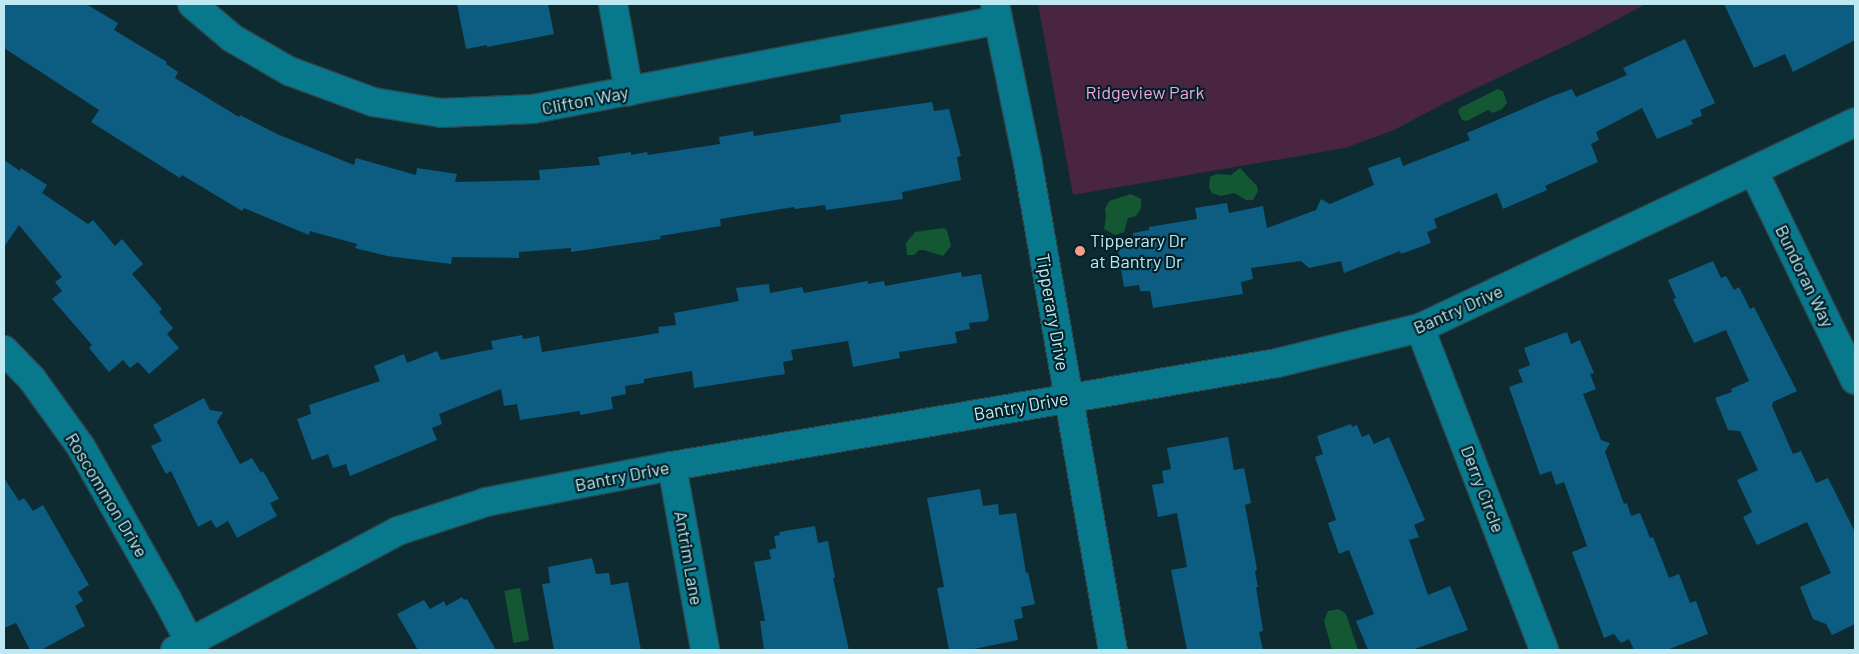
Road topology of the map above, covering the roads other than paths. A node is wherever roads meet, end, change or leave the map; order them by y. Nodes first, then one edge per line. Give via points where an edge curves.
1 (192, 4) edge
2 (614, 4) edge
3 (997, 12) edge
4 (629, 92) junction
5 (1855, 122) edge
6 (1754, 172) junction
7 (1420, 328) junction
8 (4, 350) edge
9 (1855, 380) edge
10 (1068, 398) junction
11 (672, 466) junction
12 (186, 648) edge
13 (705, 650) edge
14 (1112, 650) edge
15 (1544, 650) edge

1 - 4 street, Clifton Way via 232,38 289,71 373,102 441,113 524,110
2 - 4 street
3 - 4 street, Clifton Way
3 - 10 street, Tipperary Drive via 1028,164
5 - 6 street, Bantry Drive
6 - 7 street, Bantry Drive
6 - 9 street, Bundoran Way
7 - 10 street, Bantry Drive via 1277,363
7 - 15 street, Derry Circle
8 - 12 street, Roscommon Drive via 32,379 81,447 167,598
10 - 11 street, Bantry Drive
10 - 14 street, Tipperary Drive
11 - 12 street, Bantry Drive via 486,502 398,531
11 - 13 street, Antrim Lane

